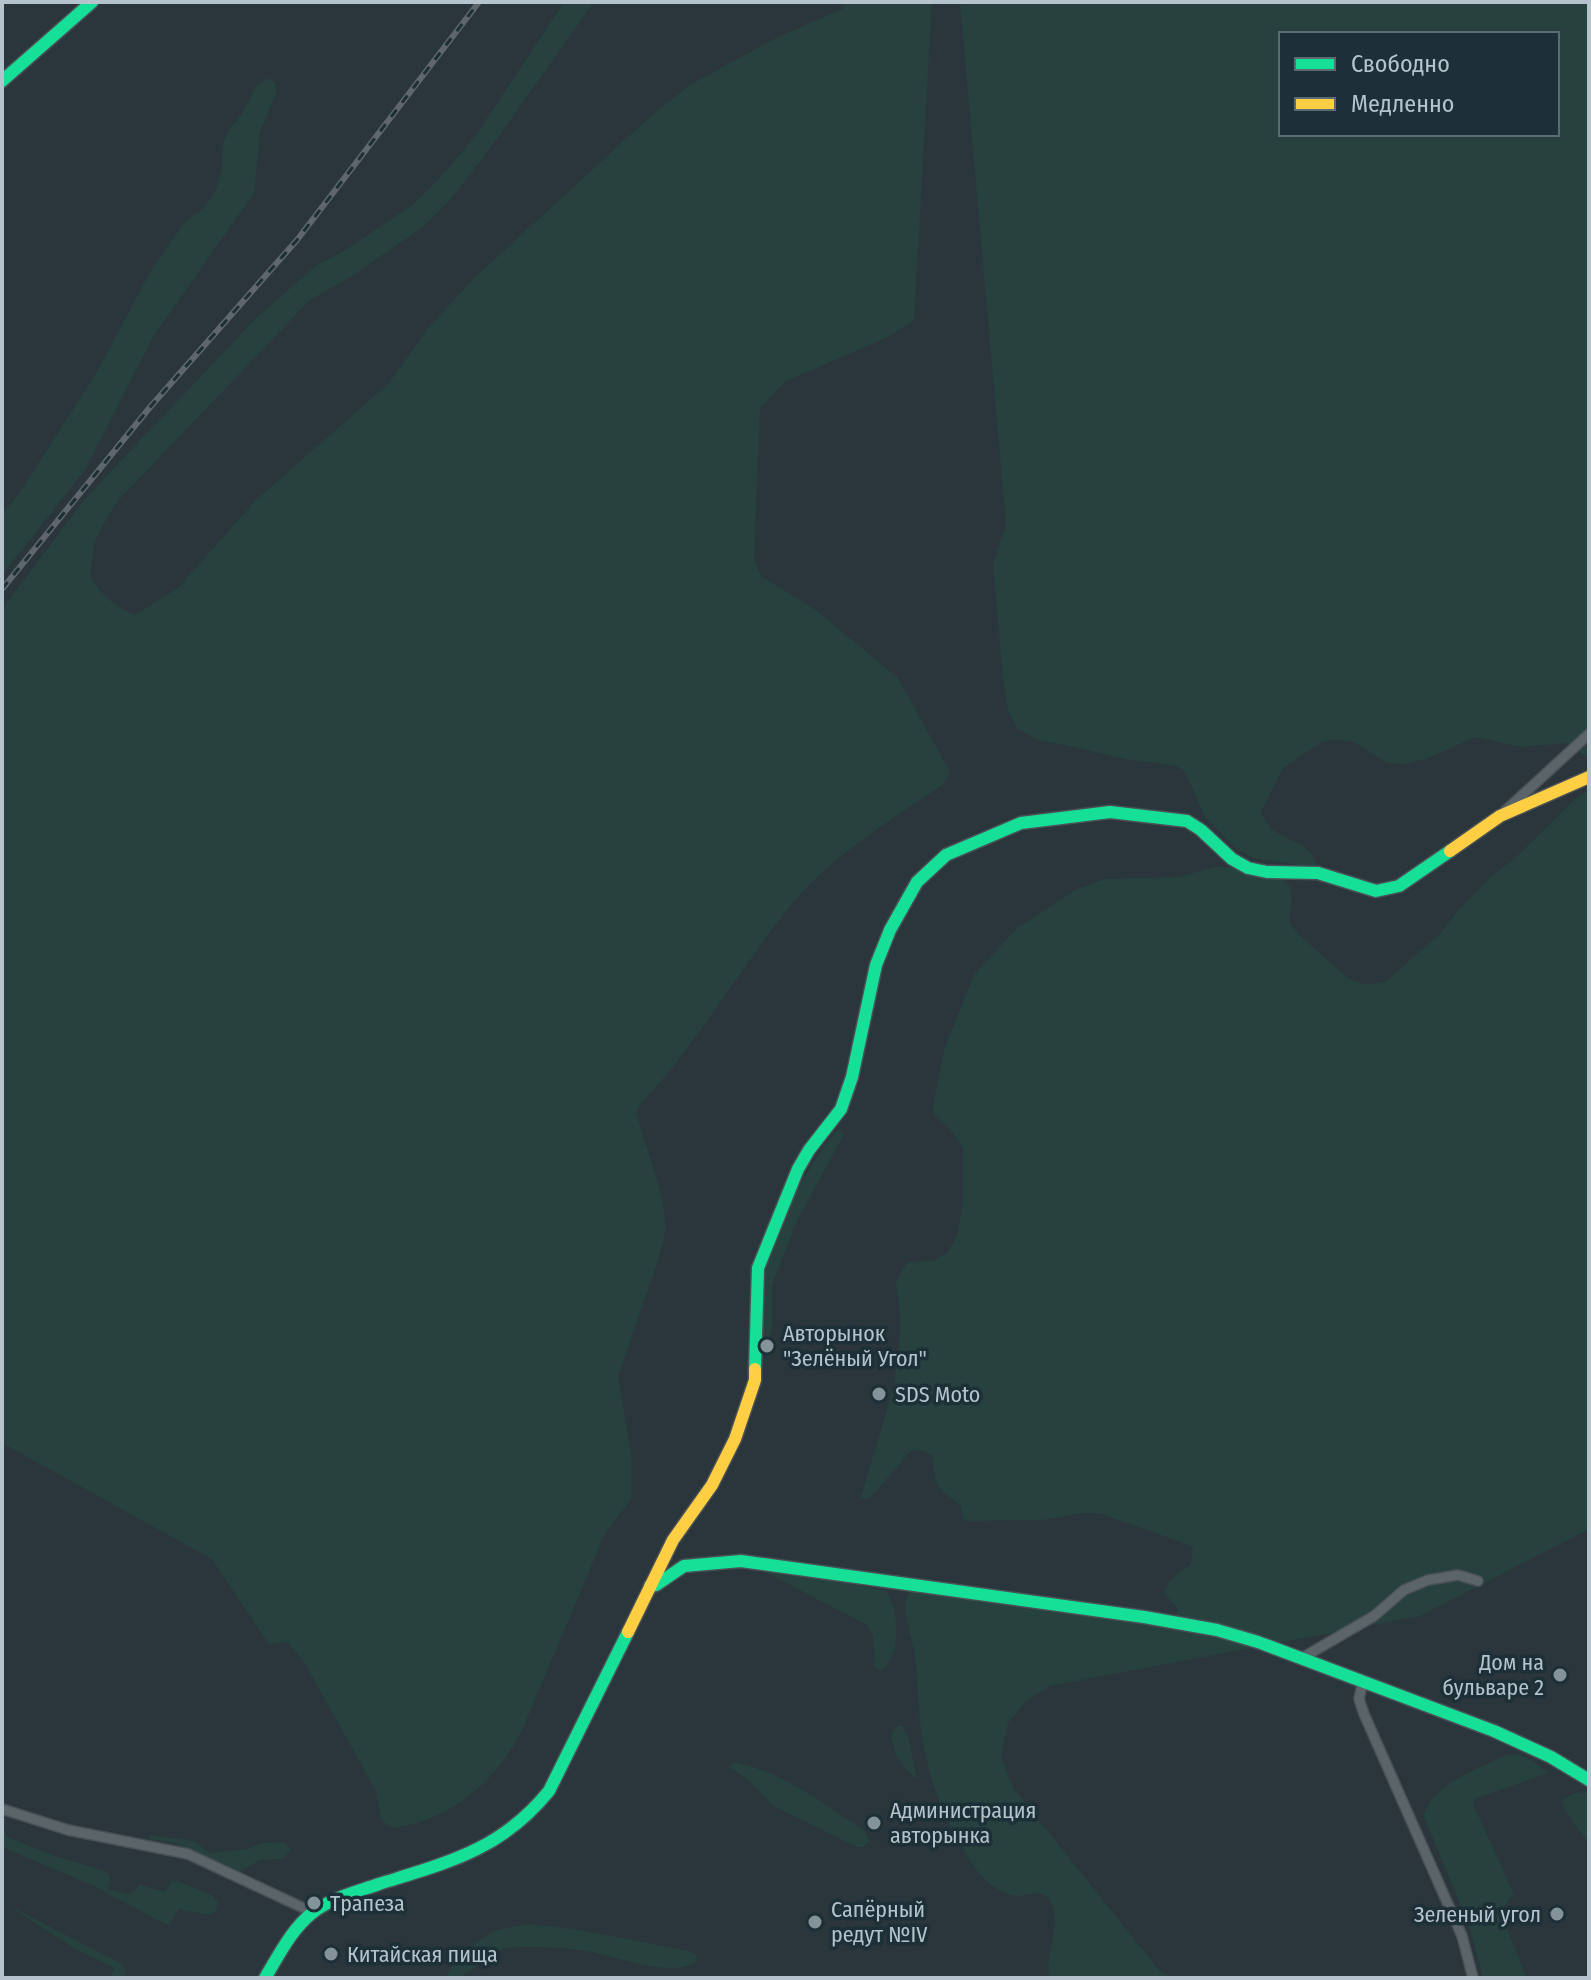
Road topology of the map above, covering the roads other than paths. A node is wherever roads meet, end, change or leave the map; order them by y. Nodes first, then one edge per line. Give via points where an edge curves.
1 (92, 2) edge
2 (2, 81) edge
3 (1589, 734) edge
4 (1589, 777) edge
5 (1500, 816) junction
6 (1478, 1581) dead end
7 (650, 1586) junction
8 (1302, 1658) junction
9 (1363, 1681) junction
10 (1589, 1780) edge
11 (2, 1809) edge
12 (312, 1912) junction
13 (265, 1978) edge
14 (1473, 1978) edge

1 - 2 street
3 - 5 street
4 - 5 street
5 - 7 street via 1399,886 1380,893 1317,873 1251,869 1187,821 1110,812 1021,823 933,865 917,882 881,949 844,1104 798,1169 758,1268 755,1380 735,1439
6 - 8 street via 1458,1575 1404,1590 1374,1616
7 - 8 street via 684,1566 741,1561 1144,1617 1217,1630
7 - 12 street via 568,1757 520,1825 480,1851
8 - 9 street
9 - 10 street via 1494,1731
9 - 14 street via 1359,1699 1364,1714 1462,1936
11 - 12 street via 80,1833 188,1854
12 - 13 street

